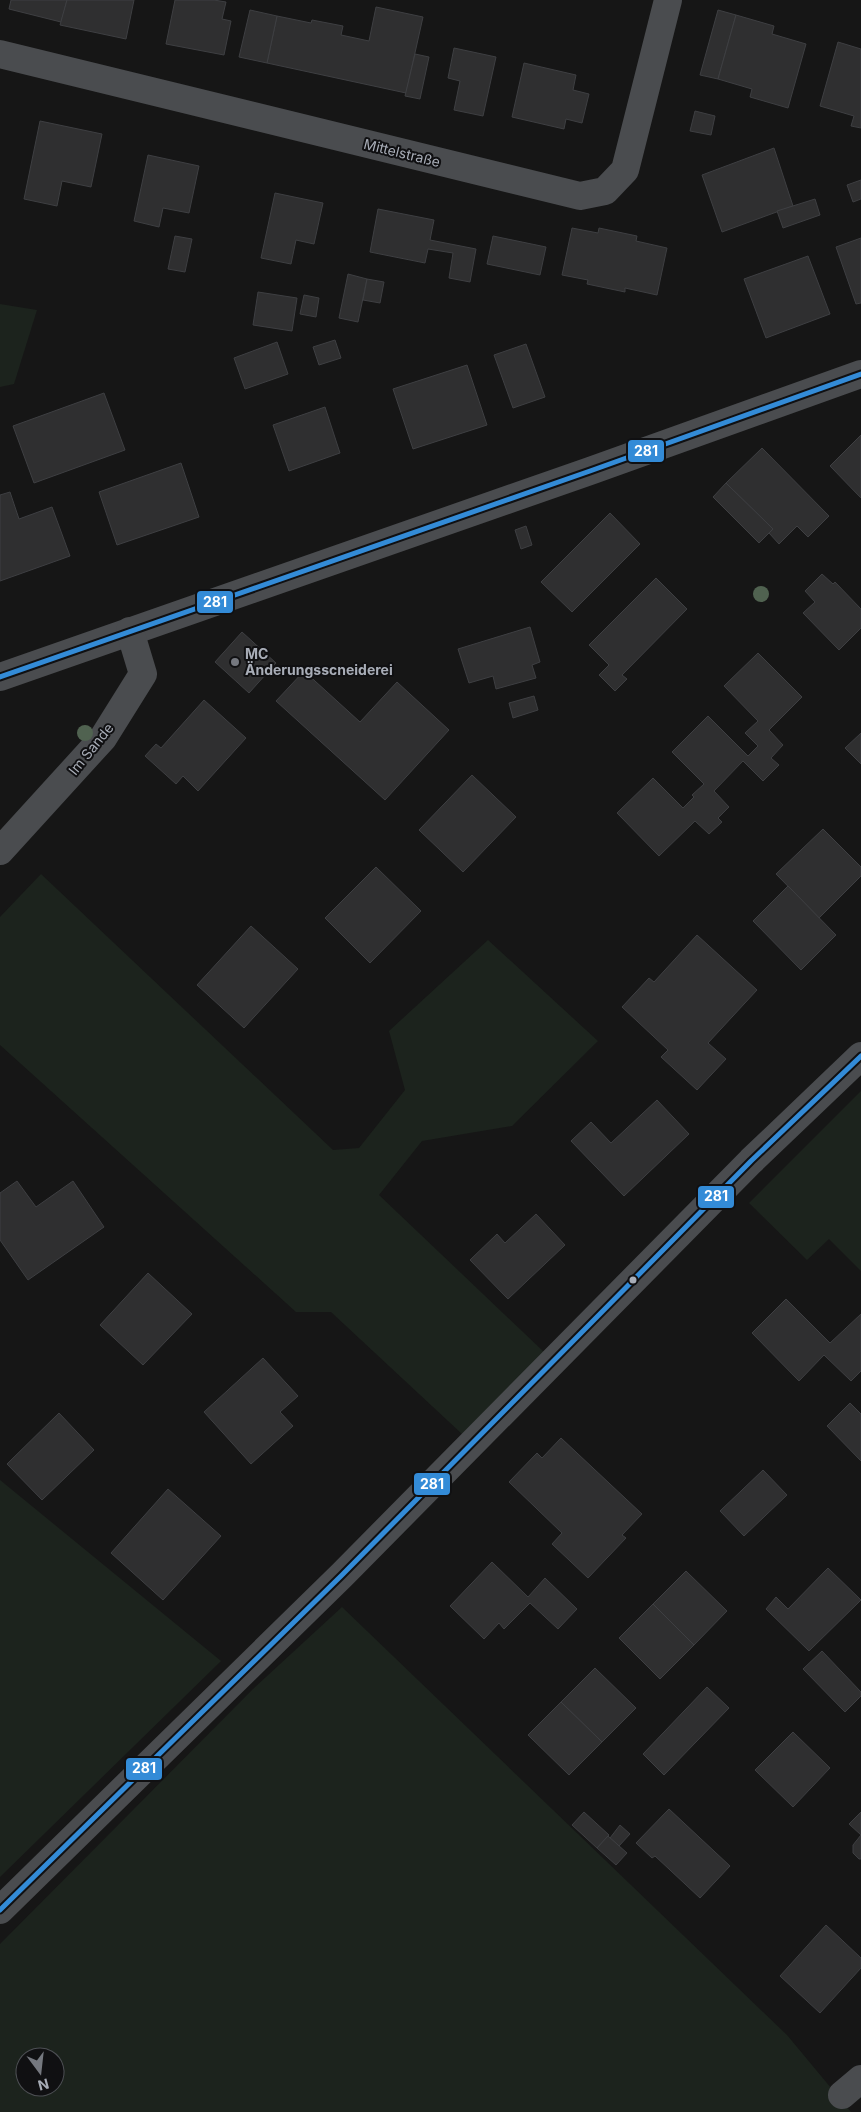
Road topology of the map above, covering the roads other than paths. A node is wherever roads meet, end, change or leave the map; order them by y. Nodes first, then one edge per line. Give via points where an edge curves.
1 (668, 0) edge
2 (0, 54) edge
3 (861, 374) edge
4 (130, 630) junction
5 (0, 677) edge
6 (0, 851) edge
7 (861, 1056) edge
8 (0, 1910) edge

1 - 2 street, Mittelstraße via 625,170 605,191 580,196
3 - 4 street via 590,472
4 - 5 street
4 - 6 street, Im Sande via 143,674 103,738
7 - 8 street via 738,1174 342,1575

